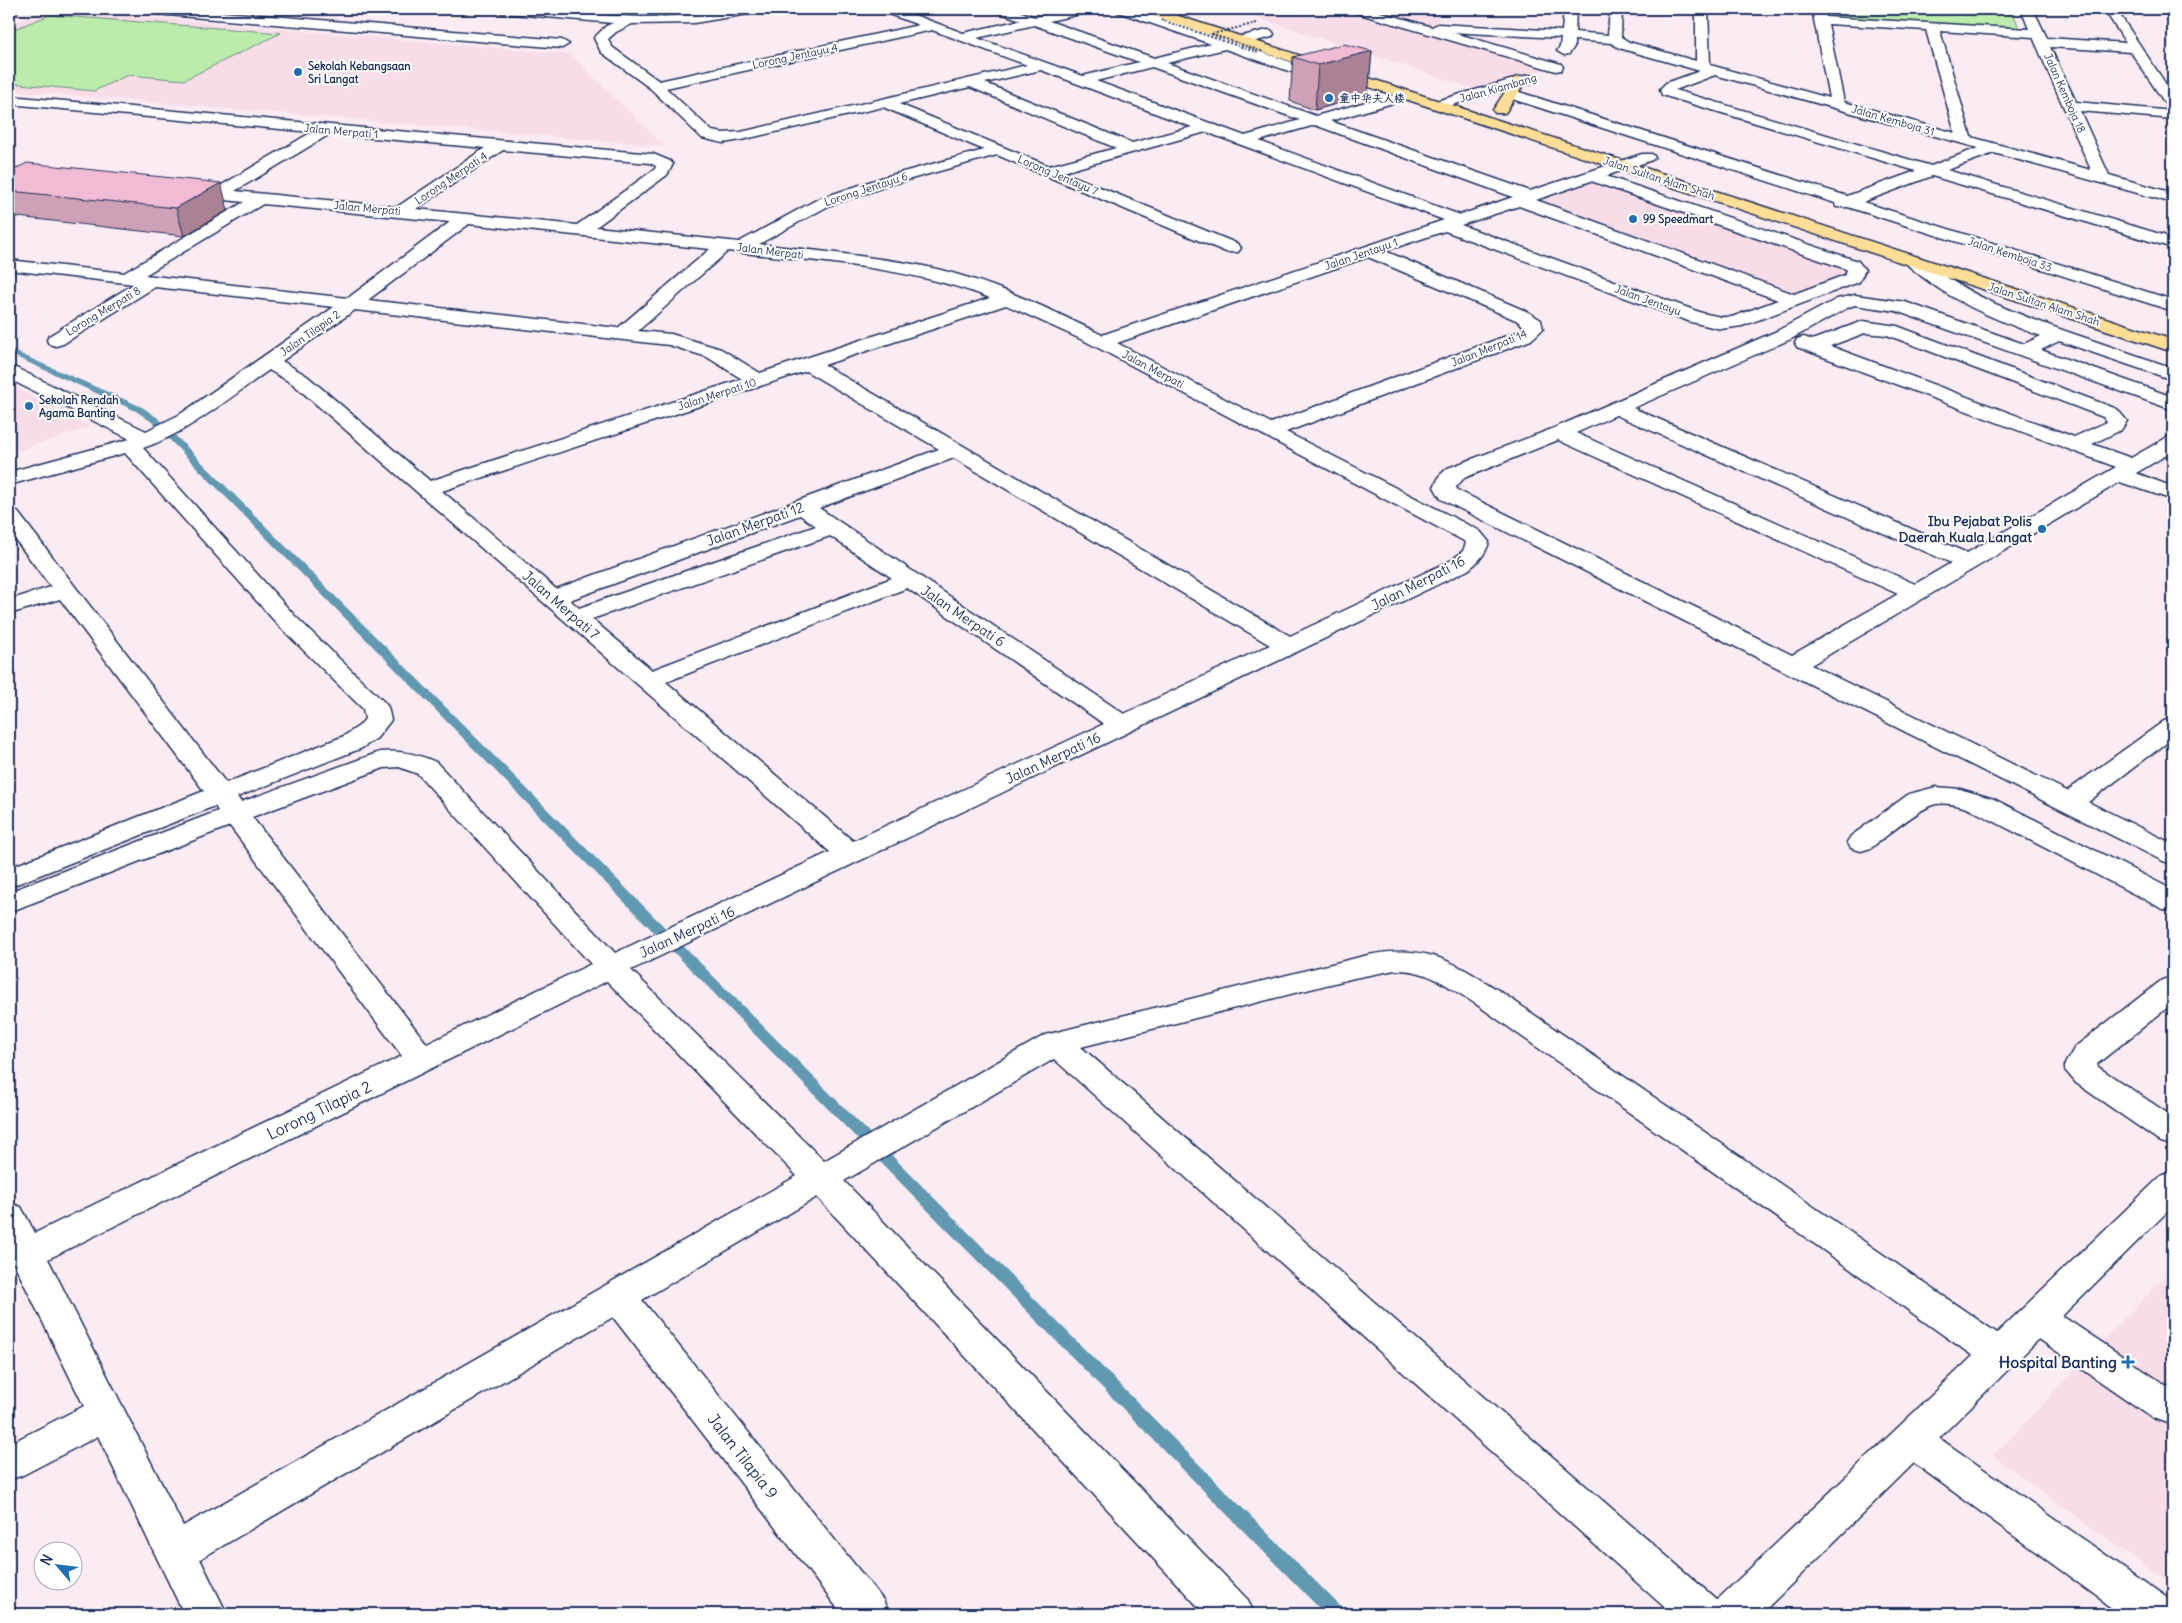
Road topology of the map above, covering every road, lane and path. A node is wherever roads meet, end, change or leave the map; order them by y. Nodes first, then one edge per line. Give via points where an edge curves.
1 (13, 9) edge
2 (144, 9) edge
3 (504, 9) edge
4 (754, 9) edge
5 (887, 9) edge
6 (1002, 9) edge
7 (1086, 9) edge
8 (1122, 9) edge
9 (1145, 9) edge
10 (1357, 9) edge
11 (1570, 9) edge
12 (1616, 9) edge
13 (1702, 9) edge
14 (2027, 9) edge
15 (2110, 9) edge
16 (9, 10) edge
17 (1819, 14) edge
18 (632, 19) junction
19 (1035, 20) junction
20 (1161, 20) dead end
21 (1257, 23) dead end
22 (934, 26) junction
23 (1242, 26) dead end
24 (1439, 26) junction
25 (1932, 27) junction
26 (1267, 34) junction
27 (1568, 34) junction
28 (962, 36) junction
29 (2040, 37) junction
30 (1283, 39) dead end
31 (1242, 40) junction
32 (1614, 40) junction
33 (562, 44) dead end
34 (1225, 45) junction
35 (2136, 48) junction
36 (1264, 52) dead end
37 (1259, 53) dead end
38 (1153, 63) junction
39 (1042, 66) junction
40 (1556, 67) junction
41 (1709, 68) junction
42 (1081, 81) junction
43 (970, 82) junction
44 (656, 86) junction
45 (1515, 88) junction
46 (1438, 90) dead end
47 (1406, 94) junction
48 (1463, 98) junction
49 (9, 100) edge
50 (1388, 100) junction
51 (883, 102) junction
52 (1836, 104) junction
53 (1438, 105) junction
54 (2173, 105) edge
55 (2070, 106) junction
56 (1500, 110) junction
57 (1518, 115) dead end
58 (2173, 115) edge
59 (1315, 120) junction
60 (1207, 127) junction
61 (328, 129) junction
62 (1964, 139) junction
63 (1243, 141) junction
64 (500, 145) junction
65 (1130, 148) junction
66 (1993, 148) junction
67 (999, 150) junction
68 (1624, 150) dead end
69 (1648, 157) junction
70 (1666, 163) dead end
71 (1621, 166) junction
72 (1048, 171) junction
73 (1930, 171) junction
74 (1591, 176) junction
75 (2102, 178) junction
76 (170, 189) edge
77 (218, 194) junction
78 (261, 198) junction
79 (2173, 198) edge
80 (1524, 199) junction
81 (1847, 202) junction
82 (401, 212) junction
83 (1829, 212) joint
84 (467, 218) junction
85 (1848, 221) dead end
86 (1452, 223) junction
87 (581, 230) junction
88 (1817, 230) junction
89 (1784, 242) junction
90 (2173, 242) edge
91 (733, 246) junction
92 (1232, 248) dead end
93 (1369, 251) junction
94 (1915, 262) junction
95 (9, 265) edge
96 (126, 279) junction
97 (151, 282) junction
98 (1008, 298) junction
99 (1796, 300) junction
100 (351, 304) junction
101 (2173, 306) edge
102 (623, 334) junction
103 (1784, 335) junction
104 (2057, 335) junction
105 (56, 340) dead end
106 (1100, 342) junction
107 (1813, 346) junction
108 (2173, 346) edge
109 (2025, 350) junction
110 (270, 362) junction
111 (809, 364) junction
112 (9, 372) edge
113 (2173, 374) edge
114 (758, 380) junction
115 (2173, 404) edge
116 (1616, 408) junction
117 (1269, 431) junction
118 (1559, 433) junction
119 (2173, 442) edge
120 (139, 443) junction
121 (2075, 444) junction
122 (956, 450) junction
123 (2126, 470) junction
124 (9, 479) edge
125 (426, 489) junction
126 (2173, 494) edge
127 (803, 507) junction
128 (9, 516) edge
129 (834, 527) junction
130 (1472, 536) joint
131 (1968, 562) junction
132 (910, 579) junction
133 (65, 590) junction
134 (1916, 593) junction
135 (553, 598) junction
136 (9, 608) edge
137 (576, 617) junction
138 (1289, 646) junction
139 (1793, 665) junction
140 (648, 680) junction
141 (1123, 725) junction
142 (2173, 726) edge
143 (2070, 803) junction
144 (228, 804) junction
145 (1861, 842) dead end
146 (850, 854) junction
147 (2173, 855) edge
148 (9, 878) edge
149 (2173, 902) edge
150 (9, 903) edge
151 (611, 967) junction
152 (2173, 987) edge
153 (1056, 1043) junction
154 (422, 1060) junction
155 (2173, 1133) edge
156 (821, 1180) junction
157 (2173, 1185) edge
158 (9, 1216) edge
159 (27, 1253) junction
160 (618, 1297) junction
161 (2037, 1318) junction
162 (1999, 1354) junction
163 (2171, 1407) edge
164 (107, 1413) junction
165 (1912, 1440) junction
166 (9, 1463) edge
167 (175, 1552) junction
168 (206, 1614) edge
169 (868, 1614) edge
170 (1233, 1614) edge
171 (1702, 1614) edge
172 (1732, 1614) edge
173 (2155, 1614) edge

1 - 16 main road
2 - 33 street
3 - 18 street
4 - 18 street via 692,19
5 - 22 street, Jalan Jentayu
6 - 19 street
7 - 19 street
8 - 34 street
9 - 31 main road, Jalan Sultan Alam Shah
10 - 24 street
11 - 27 street
12 - 32 street
13 - 41 street
14 - 29 street, Jalan Kemboja 18
15 - 35 street
17 - 25 street
17 - 52 street
18 - 44 street via 606,33 601,42
19 - 28 street
19 - 38 street
20 - 37 path, bridge
21 - 36 path, bridge via 1211,34
22 - 28 street, Jalan Jentayu
22 - 44 street, Lorong Jentayu 4
23 - 26 main road
24 - 27 street, Jalan Kemboja 31
24 - 40 street
25 - 29 street
25 - 62 street
26 - 30 main road
26 - 31 street
27 - 32 street, Jalan Kemboja 31
27 - 40 street via 1566,47
28 - 39 street, Jalan Jentayu
29 - 35 street
29 - 55 street, Jalan Kemboja 18
31 - 34 street
31 - 47 main road, Jalan Sultan Alam Shah
32 - 41 street, Jalan Kemboja 31
34 - 38 street
34 - 50 street
35 - 54 street
38 - 42 street
38 - 59 street
39 - 42 street, Jalan Jentayu
39 - 43 street
40 - 45 street, Jalan Kiambang
41 - 52 street, Jalan Kemboja 31
41 - 73 street via 1671,86 1667,92
42 - 60 street, Jalan Jentayu
43 - 51 street
43 - 65 street
44 - 51 street via 707,135 723,138
45 - 48 street, Jalan Kiambang
45 - 56 main road
45 - 81 street, Jalan Kemboja 33
46 - 48 main road
47 - 50 street
47 - 53 main road, Jalan Sultan Alam Shah
48 - 53 street, Jalan Kiambang
48 - 56 main road
49 - 61 street, Jalan Merpati 1
50 - 59 street
51 - 67 street, Lorong Jentayu 7
52 - 62 street, Jalan Kemboja 31
53 - 71 main road, Jalan Sultan Alam Shah
55 - 58 street
55 - 75 street, Jalan Kemboja 18
56 - 57 main road
59 - 63 street
59 - 80 street
60 - 63 street, Jalan Jentayu
60 - 65 street
61 - 64 street, Jalan Merpati 1
61 - 77 street
62 - 66 street, Jalan Kemboja 31
63 - 86 street, Jalan Jentayu
64 - 82 street, Lorong Merpati 4
64 - 87 street, Jalan Merpati 1 via 653,160 665,164 661,172
65 - 72 street
66 - 73 street
66 - 75 street, Jalan Kemboja 31
67 - 72 street, Lorong Jentayu 7
67 - 91 street, Lorong Jentayu 6 via 824,202
68 - 69 main road, Jalan Sultan Alam Shah
69 - 70 main road, Jalan Sultan Alam Shah
69 - 71 street, Jalan Jentayu 1
71 - 74 street, Jalan Jentayu 1
71 - 88 main road, Jalan Sultan Alam Shah
72 - 92 street, Lorong Jentayu 7
73 - 81 street
73 - 90 street
74 - 80 street, Jalan Jentayu 1
74 - 89 street
75 - 79 street, Jalan Kemboja 31
76 - 77 street, Jalan Merpati
77 - 78 street, Jalan Merpati
78 - 82 street, Jalan Merpati
78 - 96 street
80 - 86 street, Jalan Jentayu 1
80 - 99 street
81 - 83 street
81 - 101 street, Jalan Kemboja 33
82 - 84 street, Jalan Merpati
83 - 85 main road
84 - 87 street, Jalan Merpati
84 - 100 street, Jalan Tilapia 2
86 - 93 street, Jalan Jentayu 1
86 - 99 street, Jalan Jentayu via 1711,322 1735,322
87 - 91 street, Jalan Merpati
88 - 89 street
88 - 94 main road, Jalan Sultan Alam Shah
89 - 99 street, Jalan Jentayu via 1852,265 1856,270 1853,278
91 - 98 street, Jalan Merpati via 935,273
91 - 102 street, Lorong Jentayu 6
93 - 106 street, Jalan Jentayu 1
93 - 117 street, Jalan Merpati 14 via 1522,316 1534,324 1534,329 1524,336
94 - 104 street via 1956,294 2002,316
94 - 108 main road, Jalan Sultan Alam Shah
95 - 96 street
96 - 97 street
97 - 100 street
97 - 105 street, Lorong Merpati 8
98 - 106 street, Jalan Merpati
98 - 111 street, Jalan Merpati 10
100 - 102 street
100 - 110 street, Jalan Tilapia 2
102 - 114 street via 695,346 714,353
103 - 107 street
103 - 109 street via 1843,303 1860,301 1899,306
103 - 116 street
104 - 109 street
104 - 113 street
106 - 117 street, Jalan Merpati
107 - 121 street
107 - 121 street via 1863,327 1890,330 2115,417 2114,426
109 - 115 street
110 - 120 street, Jalan Tilapia 2 via 186,419
110 - 125 street, Jalan Merpati 7 via 300,380
111 - 114 street, Jalan Merpati 10
111 - 122 street
112 - 120 street
114 - 125 street, Jalan Merpati 10
116 - 118 street
116 - 131 street
117 - 130 street, Jalan Merpati
118 - 134 street
118 - 139 street via 1456,473 1445,487 1449,494
119 - 123 street
120 - 124 street, Jalan Tilapia 2
120 - 144 street via 287,621 375,707 378,720 353,742
121 - 123 street
122 - 127 street, Jalan Merpati 12
122 - 138 street
123 - 126 street
123 - 131 street
125 - 135 street, Jalan Merpati 7
127 - 129 street, Jalan Merpati 6
127 - 135 street, Jalan Merpati 12
128 - 133 street
129 - 132 street, Jalan Merpati 6
129 - 137 street, Jalan Merpati 12
130 - 138 street, Jalan Merpati 16 via 1478,542 1477,548 1460,564
131 - 134 street
132 - 140 street
132 - 141 street, Jalan Merpati 6
133 - 136 street
133 - 144 street
134 - 139 street
135 - 137 street, Jalan Merpati 7
137 - 140 street, Jalan Merpati 7
138 - 141 street, Jalan Merpati 16
139 - 143 street
140 - 146 street, Jalan Merpati 7
141 - 146 street, Jalan Merpati 16
142 - 143 street
143 - 147 street
144 - 148 street
144 - 150 street
144 - 151 street via 380,760 401,758 413,761 427,768
144 - 154 street
145 - 149 street via 1919,800 1951,795 1984,805
146 - 151 street, Jalan Merpati 16
151 - 154 street, Lorong Tilapia 2
151 - 156 street
152 - 155 street via 2086,1055 2081,1064 2081,1070 2087,1075
153 - 156 street
153 - 162 street via 1362,967 1405,960 1428,964 1487,997
153 - 171 street
154 - 159 street, Lorong Tilapia 2
156 - 160 street
156 - 170 street
157 - 161 street
158 - 159 street
159 - 164 street
160 - 167 street
160 - 169 street, Jalan Tilapia 9
161 - 162 street
161 - 163 street
162 - 165 street
164 - 166 street
164 - 167 street
165 - 172 street
165 - 173 street
167 - 168 street

